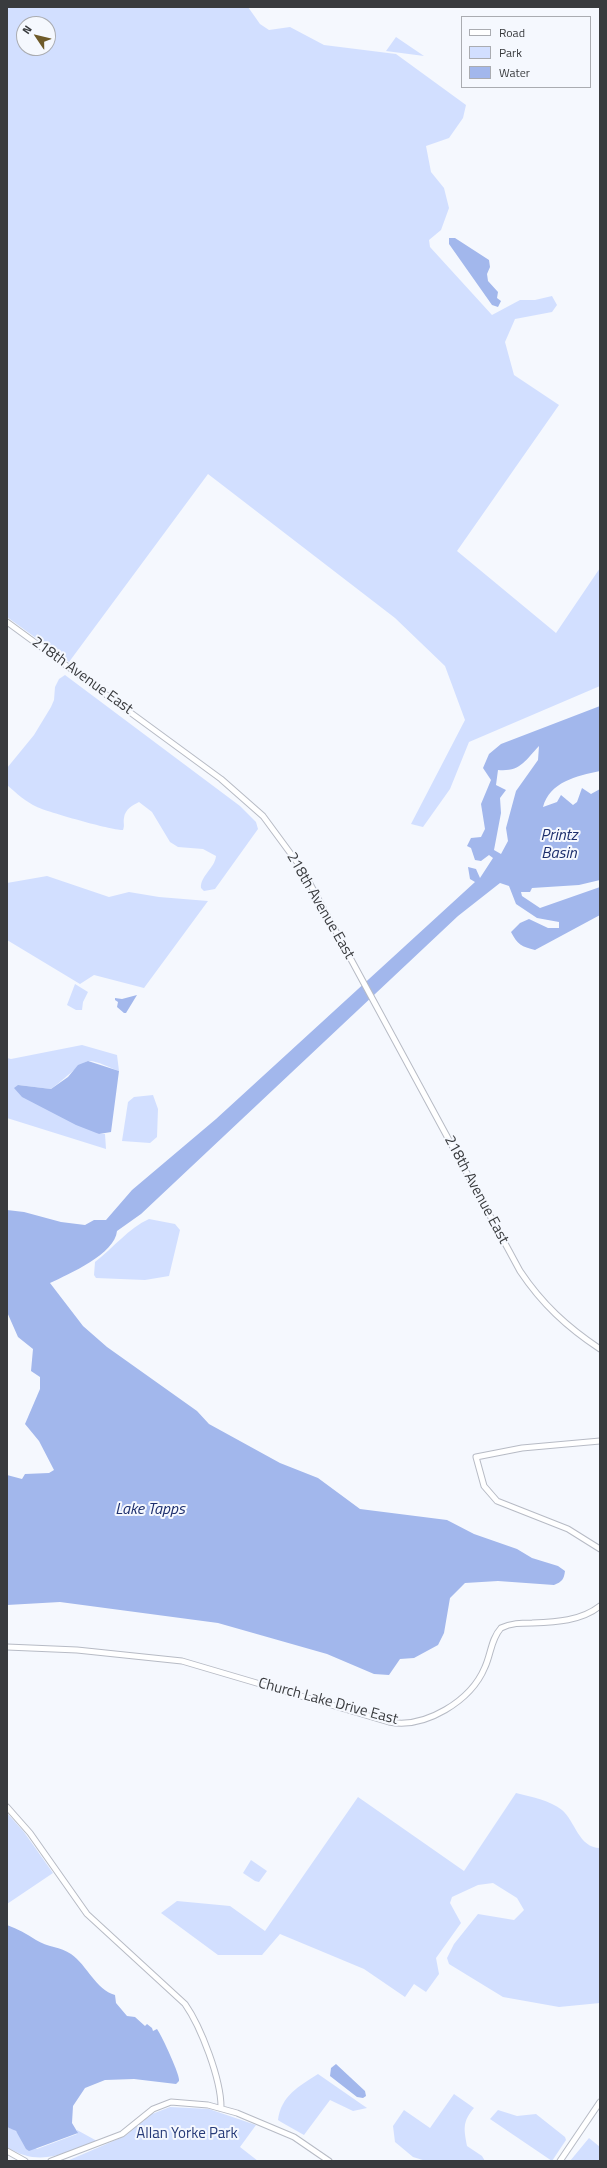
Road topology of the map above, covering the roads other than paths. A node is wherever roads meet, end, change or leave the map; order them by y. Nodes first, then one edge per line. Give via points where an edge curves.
1 (7, 622) edge
2 (600, 1349) edge
3 (600, 1441) edge
4 (600, 1549) edge
5 (600, 1606) edge
6 (7, 1647) edge
7 (7, 1807) edge
8 (600, 2102) edge
9 (221, 2107) junction
10 (7, 2151) edge
11 (25, 2161) edge
12 (51, 2161) edge
13 (329, 2161) edge
14 (560, 2161) edge

1 - 2 street, 218th Avenue East via 221,778 254,807 270,826 302,869 527,1281 564,1323
3 - 4 street via 522,1448 476,1457 484,1486 497,1501 568,1529
5 - 6 street, Church Lake Drive East via 589,1614 575,1619 517,1623 501,1628 494,1638 485,1667 468,1691 435,1715 403,1724 182,1661 77,1650
7 - 9 street via 30,1833 87,1914 185,2004 212,2064 219,2085
8 - 14 street
9 - 12 street via 189,2103 162,2104 122,2134
9 - 13 street via 286,2133
10 - 11 street

